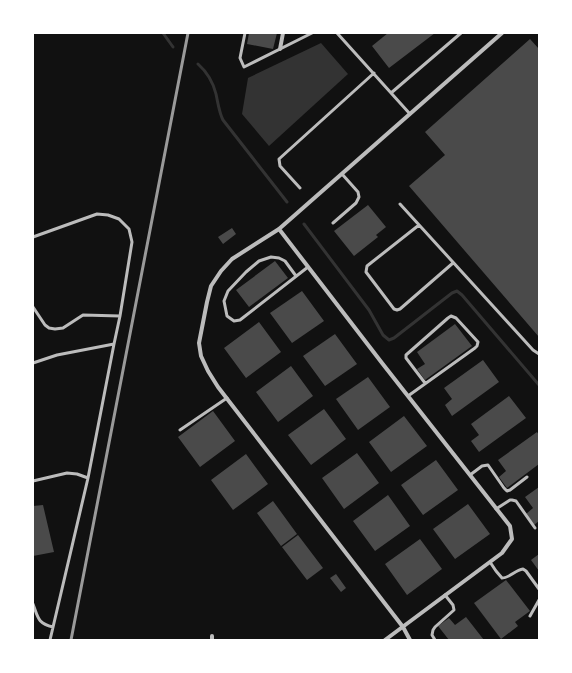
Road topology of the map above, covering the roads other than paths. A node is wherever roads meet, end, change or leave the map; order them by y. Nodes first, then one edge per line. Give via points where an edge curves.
1 (245, 33) edge
2 (283, 33) edge
3 (312, 33) edge
4 (336, 33) edge
5 (461, 33) edge
6 (501, 33) edge
7 (280, 49) junction
8 (374, 73) junction
9 (391, 93) junction
10 (410, 114) junction
11 (342, 174) junction
12 (300, 188) dead end
13 (400, 204) dead end
14 (333, 223) dead end
15 (419, 224) junction
16 (279, 229) junction
17 (33, 236) edge
18 (453, 263) junction
19 (308, 267) junction
20 (296, 276) junction
21 (33, 307) edge
22 (120, 316) junction
23 (114, 344) junction
24 (539, 354) edge
25 (33, 363) edge
26 (425, 384) junction
27 (408, 396) junction
28 (227, 398) junction
29 (180, 430) dead end
30 (470, 475) junction
31 (527, 477) dead end
32 (88, 478) junction
33 (33, 481) edge
34 (496, 509) junction
35 (535, 528) dead end
36 (490, 562) junction
37 (539, 589) edge
38 (446, 595) junction
39 (539, 600) edge
40 (33, 604) edge
41 (530, 616) dead end
42 (53, 627) junction
43 (403, 627) junction
44 (50, 640) edge
45 (385, 640) edge
46 (410, 640) edge
47 (435, 640) edge

1 - 7 lane via 240,58 244,66
2 - 7 street
3 - 7 lane
4 - 8 lane
5 - 9 lane
6 - 10 street
8 - 9 lane
8 - 12 lane via 279,159 280,166
9 - 10 lane
10 - 11 street
11 - 14 lane via 358,192 359,197
11 - 16 street
13 - 15 lane
15 - 18 lane
15 - 18 lane via 366,268 366,272 394,309 400,309
16 - 19 street
16 - 28 street via 232,259 211,286 199,343 208,372
17 - 22 lane via 97,214 108,214 119,219 129,229 132,242
18 - 24 lane
19 - 20 lane
19 - 27 street
20 - 20 lane via 285,261 279,258 271,257 259,261 228,291 224,301 227,316 234,321 240,320
21 - 22 lane via 45,325 55,329 63,328 83,315
22 - 23 lane
23 - 25 lane via 57,355
23 - 32 lane
26 - 26 lane via 406,355 448,318 456,318 478,342 477,346
26 - 27 lane
27 - 30 street
28 - 29 lane
28 - 43 street
30 - 31 lane via 482,466 488,465 507,491
30 - 34 street
32 - 33 lane via 67,473
32 - 42 lane
34 - 35 lane via 510,500 516,501
34 - 36 street via 510,526 512,539
36 - 37 lane via 502,578 523,569
36 - 38 street
38 - 43 street
38 - 47 lane via 454,610 433,630 432,636
39 - 41 lane
40 - 42 lane via 41,622
42 - 44 lane
43 - 45 street
43 - 46 street

